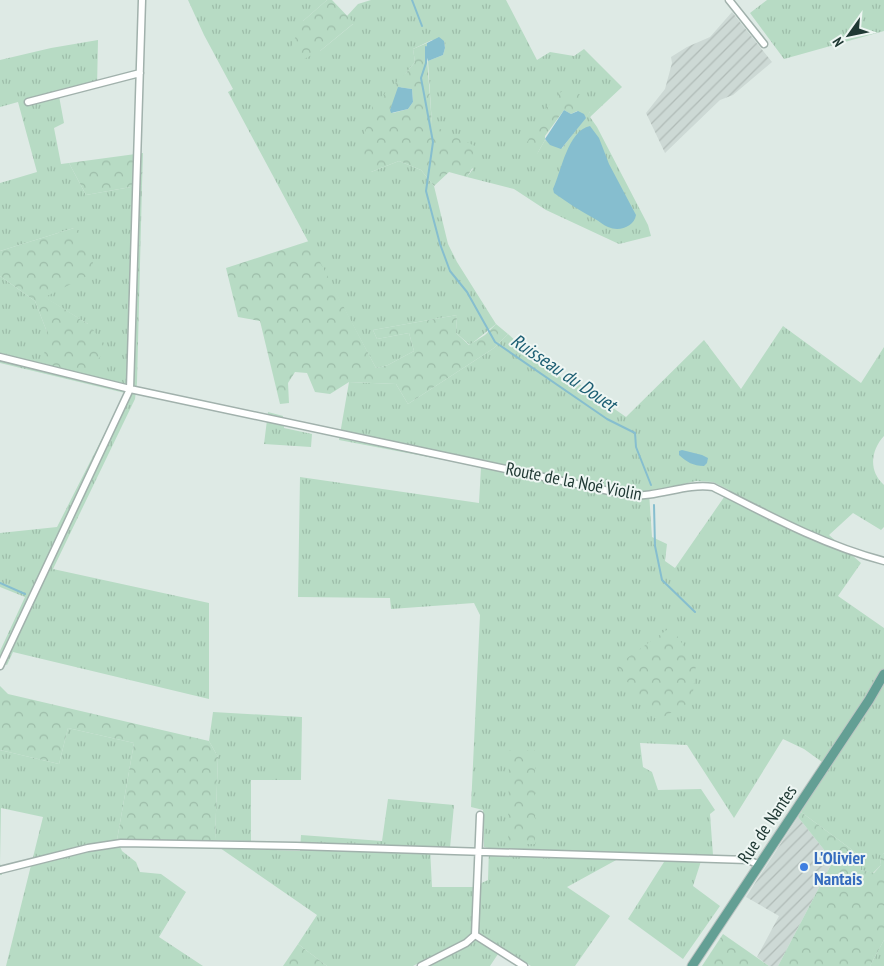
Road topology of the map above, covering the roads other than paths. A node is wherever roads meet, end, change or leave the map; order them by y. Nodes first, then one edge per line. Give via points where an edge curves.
1 (142, 0) edge
2 (729, 0) edge
3 (764, 44) dead end
4 (140, 73) junction
5 (28, 102) dead end
6 (0, 357) edge
7 (130, 389) junction
8 (884, 561) edge
9 (0, 666) edge
10 (884, 674) edge
11 (884, 681) edge
12 (869, 700) junction
13 (480, 815) dead end
14 (478, 851) junction
15 (760, 865) junction
16 (0, 870) edge
17 (475, 935) junction
18 (421, 966) edge
19 (524, 966) edge
20 (692, 966) edge

1 - 4 street
2 - 3 street
4 - 5 street
4 - 7 street
6 - 7 street, Route de la Noé Violin
7 - 8 street, Route de la Noé Violin via 628,495 654,495 702,485 713,487 818,538
7 - 9 street
10 - 12 main road, Rue de Nantes
11 - 12 main road, Rue de Nantes
12 - 15 main road, Rue de Nantes
13 - 14 street
14 - 15 street via 748,860
14 - 16 street via 121,843
14 - 17 street
15 - 20 main road, Rue de Nantes
17 - 18 street
17 - 19 street

